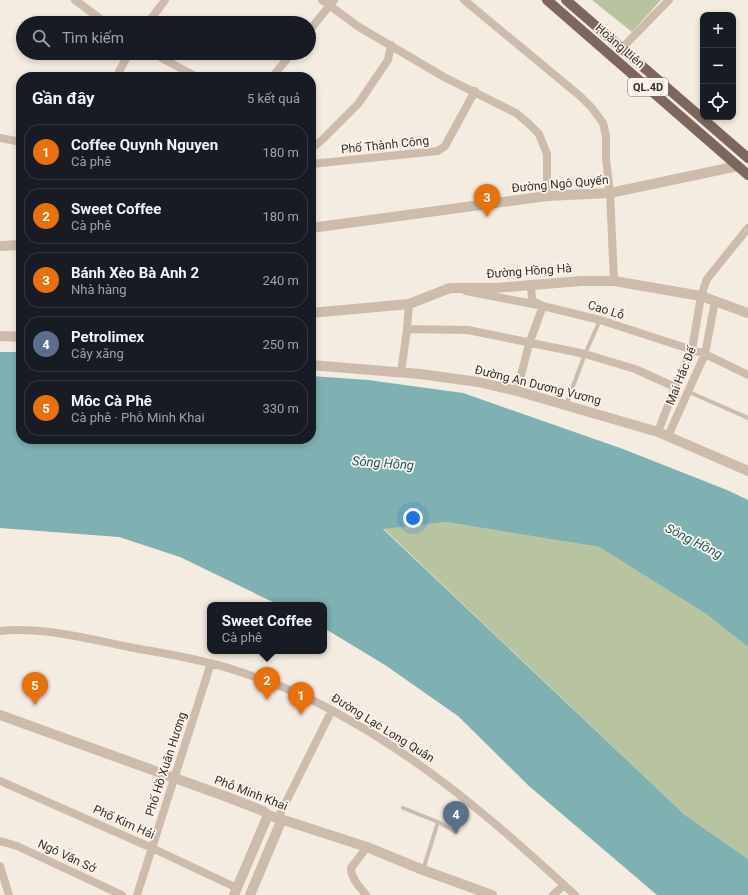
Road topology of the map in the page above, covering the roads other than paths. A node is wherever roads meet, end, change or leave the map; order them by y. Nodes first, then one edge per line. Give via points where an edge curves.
1 (75, 0) edge
2 (165, 0) edge
3 (464, 0) edge
4 (547, 0) edge
5 (566, 0) edge
6 (669, 0) edge
7 (328, 2) edge
8 (97, 16) edge
9 (153, 16) edge
10 (316, 20) edge
11 (391, 45) junction
12 (622, 48) junction
13 (611, 55) junction
14 (124, 60) edge
15 (165, 60) edge
16 (286, 60) edge
17 (118, 72) edge
18 (188, 72) edge
19 (276, 72) edge
20 (475, 92) junction
21 (0, 138) edge
22 (16, 141) edge
23 (316, 145) edge
24 (748, 157) edge
25 (316, 163) edge
26 (738, 166) junction
27 (748, 174) edge
28 (610, 192) junction
29 (547, 196) junction
30 (316, 227) edge
31 (748, 228) edge
32 (0, 246) edge
33 (16, 246) edge
34 (614, 282) junction
35 (530, 285) junction
36 (450, 288) junction
37 (701, 296) junction
38 (715, 300) junction
39 (409, 304) junction
40 (543, 306) junction
41 (316, 312) edge
42 (748, 312) edge
43 (600, 320) junction
44 (407, 330) junction
45 (0, 336) edge
46 (16, 337) edge
47 (529, 344) junction
48 (692, 350) junction
49 (584, 354) junction
50 (704, 354) junction
51 (316, 365) edge
52 (400, 373) junction
53 (748, 375) edge
54 (675, 387) junction
55 (517, 391) junction
56 (689, 392) junction
57 (566, 405) junction
58 (748, 418) edge
59 (658, 432) junction
60 (668, 436) junction
61 (748, 471) edge
62 (0, 631) edge
63 (211, 663) junction
64 (332, 710) junction
65 (0, 715) edge
66 (174, 777) junction
67 (0, 781) edge
68 (403, 808) dead end
69 (276, 817) junction
70 (438, 822) junction
71 (456, 832) dead end
72 (0, 842) edge
73 (368, 847) junction
74 (152, 848) junction
75 (0, 866) edge
76 (422, 870) junction
77 (564, 885) junction
78 (235, 891) edge
79 (9, 895) edge
80 (122, 895) edge
81 (137, 895) edge
82 (250, 895) edge
83 (366, 895) edge
84 (492, 895) edge
85 (553, 895) edge
86 (575, 895) edge

1 - 8 street
2 - 9 street
3 - 28 street via 592,108 603,123 606,136
4 - 13 main road, Hoàng Liên / QL.4D
5 - 12 main road, Hoàng Liên / QL.4D
6 - 12 street
7 - 10 street
7 - 11 street via 359,27
11 - 20 street via 444,77
11 - 23 street, Phố Thành Công via 388,60 358,104
12 - 13 main road
12 - 24 main road, Hoàng Liên / QL.4D
13 - 26 main road, Hoàng Liên / QL.4D
14 - 17 street
15 - 18 street
16 - 19 street
20 - 25 street, Phố Thành Công via 445,146 438,151
20 - 29 street via 516,113 539,134 547,154
21 - 22 street
24 - 26 main road
26 - 27 main road, Hoàng Liên / QL.4D
26 - 28 street, Đường Ngô Quyến
28 - 29 street, Đường Ngô Quyến
28 - 34 street
29 - 30 street, Đường Ngô Quyến
31 - 37 street, Mai Hắc Đế via 707,279
32 - 33 street
34 - 35 street, Đường Hồng Hà via 581,281
34 - 37 street, Đường Hồng Hà
35 - 36 street, Đường Hồng Hà
35 - 40 street via 532,301
36 - 39 street, Đường Hồng Hà
36 - 40 street, Cao Lỗ
37 - 38 street, Đường Hồng Hà
37 - 48 street, Mai Hắc Đế
38 - 42 street, Đường Hồng Hà
38 - 50 street, Mai Hắc Đế
39 - 41 street, Đường Hồng Hà
39 - 44 street
40 - 43 street, Cao Lỗ
40 - 47 street
43 - 48 street, Cao Lỗ
43 - 49 lane
44 - 47 street via 468,330
44 - 52 street
45 - 46 street
47 - 49 street
47 - 55 street
48 - 50 street, Cao Lỗ
48 - 54 street, Mai Hắc Đế
49 - 54 street via 635,369
49 - 57 lane
50 - 53 street, Cao Lỗ
50 - 56 street, Mai Hắc Đế
51 - 52 street, Đường An Dương Vương
52 - 55 street, Đường An Dương Vương via 478,382
54 - 59 street, Mai Hắc Đế
55 - 57 street, Đường An Dương Vương
56 - 58 lane
56 - 60 street, Mai Hắc Đế
57 - 59 street, Đường An Dương Vương
59 - 60 street, Đường An Dương Vương
60 - 61 street, Đường An Dương Vương
62 - 63 street, Đường Lạc Long Quân via 58,634
63 - 64 street, Đường Lạc Long Quân via 270,682
63 - 66 street, Phố Hồ Xuân Hương
64 - 69 street
64 - 77 street, Đường Lạc Long Quân via 399,750 439,778 469,801
65 - 66 street, Phỗ Minh Khai
66 - 69 street, Phỗ Minh Khai
66 - 74 street, Phố Hồ Xuân Hương
67 - 74 street, Phố Kim Hải
68 - 70 lane
69 - 73 street, Phỗ Minh Khai
69 - 78 street
69 - 82 street
70 - 71 lane
70 - 76 lane
72 - 80 street, Ngô Văn Sở via 17,846
73 - 76 street, Phỗ Minh Khai
73 - 83 street via 351,868 354,879
74 - 78 street, Phố Kim Hải
74 - 81 street, Phố Hồ Xuân Hương
75 - 79 street
76 - 84 street, Phỗ Minh Khai
77 - 85 street
77 - 86 street, Đường Lạc Long Quân

